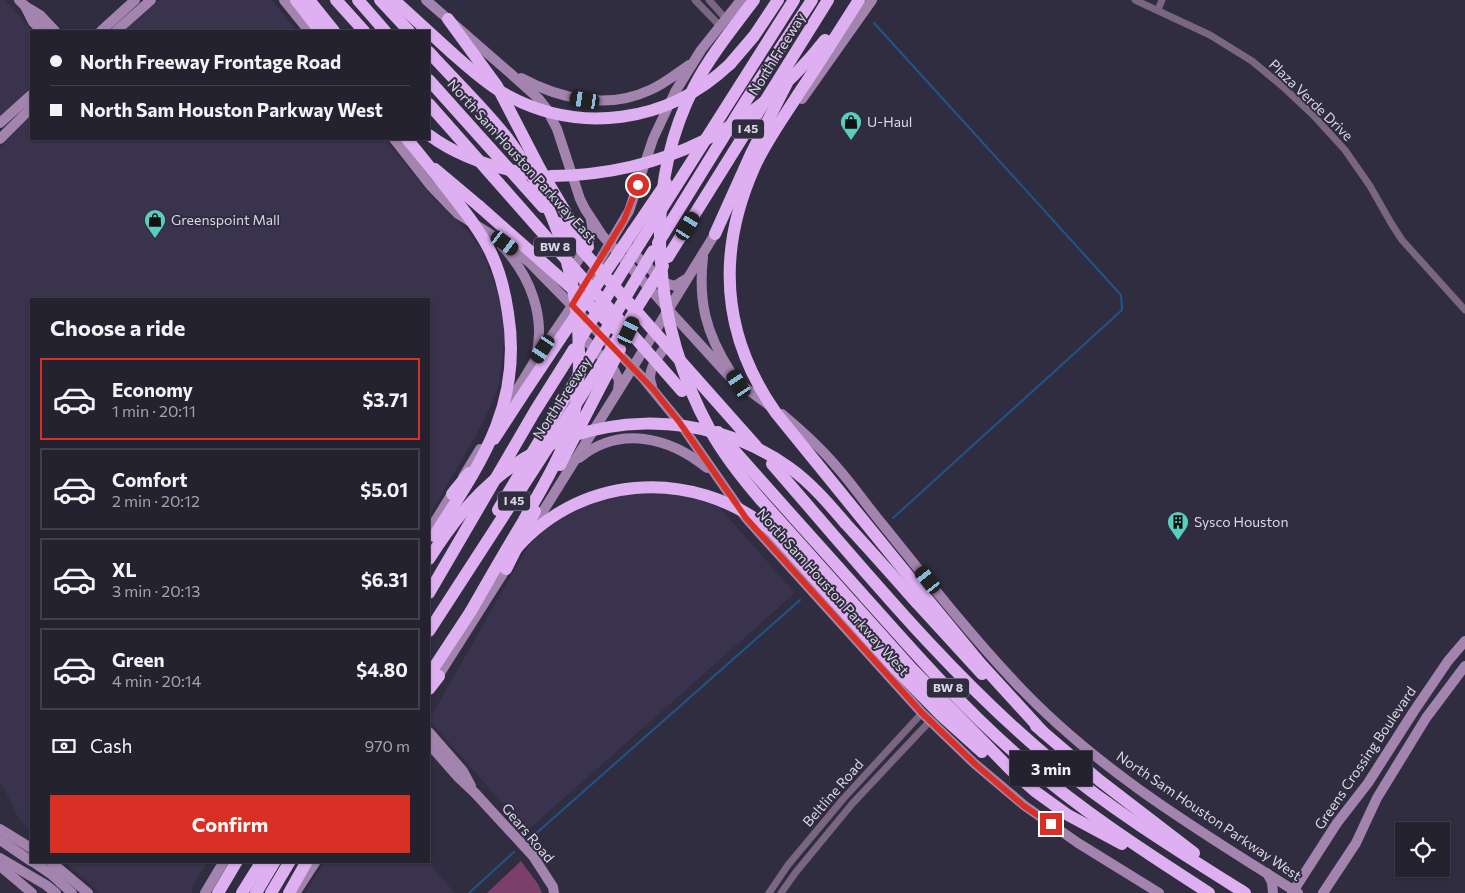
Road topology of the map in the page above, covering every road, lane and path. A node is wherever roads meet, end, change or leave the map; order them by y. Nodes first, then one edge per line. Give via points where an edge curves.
1 (135, 0) edge
2 (151, 0) edge
3 (284, 0) edge
4 (296, 0) edge
5 (308, 0) edge
6 (336, 0) edge
7 (358, 0) edge
8 (380, 0) edge
9 (394, 0) edge
10 (426, 0) edge
11 (695, 0) edge
12 (708, 0) edge
13 (741, 0) edge
14 (754, 0) edge
15 (778, 0) edge
16 (794, 0) edge
17 (812, 0) edge
18 (857, 0) edge
19 (872, 0) edge
20 (1135, 0) edge
21 (1162, 0) edge
22 (827, 1) edge
23 (22, 3) edge
24 (1158, 10) junction
25 (448, 19) junction
26 (723, 22) junction
27 (41, 30) edge
28 (54, 30) edge
29 (102, 30) edge
30 (117, 30) edge
31 (308, 30) edge
32 (319, 30) edge
33 (333, 30) edge
34 (363, 30) edge
35 (384, 30) edge
36 (408, 30) edge
37 (427, 30) edge
38 (430, 33) edge
39 (430, 53) edge
40 (691, 63) junction
41 (510, 73) junction
42 (430, 81) edge
43 (30, 96) edge
44 (430, 105) edge
45 (30, 109) edge
46 (0, 123) edge
47 (430, 136) edge
48 (0, 138) edge
49 (395, 140) edge
50 (400, 140) edge
51 (408, 140) edge
52 (546, 173) junction
53 (590, 217) junction
54 (624, 220) junction
55 (489, 232) junction
56 (715, 234) junction
57 (636, 238) junction
58 (610, 245) junction
59 (703, 252) junction
60 (688, 277) junction
61 (548, 281) junction
62 (572, 305) junction
63 (632, 307) junction
64 (668, 310) junction
65 (1465, 310) edge
66 (691, 335) junction
67 (556, 337) junction
68 (534, 362) junction
69 (633, 368) junction
70 (602, 373) junction
71 (739, 384) junction
72 (653, 389) junction
73 (682, 391) junction
74 (618, 392) junction
75 (572, 466) junction
76 (718, 478) junction
77 (452, 494) junction
78 (430, 529) edge
79 (430, 542) edge
80 (430, 558) edge
81 (506, 569) junction
82 (430, 591) edge
83 (471, 611) junction
84 (430, 615) edge
85 (430, 630) edge
86 (1465, 641) edge
87 (1465, 666) edge
88 (434, 675) edge
89 (1414, 710) junction
90 (926, 717) junction
91 (1426, 718) junction
92 (1042, 732) junction
93 (430, 733) edge
94 (430, 745) edge
95 (1036, 792) junction
96 (475, 793) junction
97 (0, 829) edge
98 (0, 840) edge
99 (30, 847) edge
100 (0, 858) edge
101 (30, 860) edge
102 (35, 863) edge
103 (52, 863) edge
104 (223, 863) edge
105 (237, 863) edge
106 (261, 863) edge
107 (274, 863) edge
108 (289, 863) edge
109 (307, 863) edge
110 (315, 863) edge
111 (0, 866) edge
112 (1167, 866) junction
113 (1266, 873) junction
114 (1243, 892) edge
115 (1295, 892) edge
116 (32, 893) edge
117 (56, 893) edge
118 (72, 893) edge
119 (88, 893) edge
120 (204, 893) edge
121 (218, 893) edge
122 (242, 893) edge
123 (256, 893) edge
124 (270, 893) edge
125 (289, 893) edge
126 (295, 893) edge
127 (554, 893) edge
128 (769, 893) edge
129 (781, 893) edge
130 (1159, 893) edge
131 (1209, 893) edge
132 (1273, 893) edge
133 (1323, 893) edge

1 - 29 main road
2 - 30 main road
3 - 31 main road
4 - 32 highway
5 - 33 highway
6 - 34 highway
7 - 35 highway
8 - 36 highway
9 - 37 highway, bridge
10 - 25 main road, North Sam Houston Parkway East
11 - 26 street
12 - 26 street
13 - 26 main road
14 - 95 highway, bridge via 694,87 680,119 668,162 661,224 662,272 671,331 685,374 715,438 751,489 912,669
15 - 38 highway, bridge via 730,64 704,86 666,106 621,117 593,118 546,111 515,99 487,82
16 - 57 highway, North Freeway via 731,98 668,181
17 - 84 highway, North Freeway / I 45, bridge via 653,251 503,502
18 - 52 highway, bridge via 793,78 758,108 721,132 679,152 643,163 596,173
18 - 92 highway, bridge via 763,150 742,199 730,263 730,284 740,344 760,390 776,413 980,663
19 - 56 main road via 794,111
20 - 24 street, Plaza Verde Drive
21 - 24 street
22 - 56 highway
22 - 70 highway, North Freeway / I 45, bridge via 668,257
23 - 27 main road
23 - 28 main road
24 - 65 street, Plaza Verde Drive via 1237,51 1294,98 1345,150 1402,240
25 - 41 main road, North Sam Houston Parkway East
25 - 52 highway via 498,86
26 - 40 main road
39 - 83 highway, bridge via 500,129 535,182 558,231 569,266 578,324 577,399 563,446
40 - 41 main road via 649,91 605,101 549,92
40 - 54 main road via 660,122
41 - 53 main road, North Sam Houston Parkway East via 538,99 552,118 580,199
42 - 63 highway, North Sam Houston Parkway East / BW 8, bridge
43 - 46 main road
44 - 73 highway, BW 8, bridge
45 - 48 main road
47 - 52 highway via 457,152 485,162 522,172
49 - 55 main road via 458,214
50 - 73 highway, bridge via 575,290
51 - 79 highway, bridge via 465,212 490,251 506,297 512,348 508,389 494,436
52 - 63 highway, bridge via 572,223
53 - 58 main road, North Sam Houston Parkway East
53 - 61 main road via 591,240 564,279
54 - 58 main road
54 - 60 main road via 621,232 624,243 665,283 675,286
55 - 61 main road via 520,254
55 - 68 main road via 508,252 531,291 539,330
56 - 59 main road
57 - 67 highway, bridge
57 - 82 highway, North Freeway / I 45, bridge
58 - 62 main road
58 - 64 main road, North Sam Houston Parkway East
59 - 60 main road
59 - 71 main road via 701,278 705,317 718,349
60 - 64 main road
61 - 62 main road
62 - 67 main road
62 - 69 main road, North Sam Houston Parkway West
63 - 114 highway, North Sam Houston Parkway East / BW 8, bridge via 972,688 1062,769 1111,806
64 - 66 main road, North Sam Houston Parkway West
64 - 69 main road
66 - 71 main road, North Sam Houston Parkway West
66 - 72 main road via 683,333 672,338 650,370
67 - 68 main road
67 - 74 main road via 557,331 571,328 581,334 617,375
67 - 77 highway via 488,450
68 - 77 main road
69 - 72 main road, North Sam Houston Parkway West
69 - 74 main road
70 - 81 highway
70 - 85 highway, North Freeway / I 45
71 - 113 main road, North Sam Houston Parkway West via 808,436 836,466 974,636 1060,728 1154,800
72 - 76 main road, North Sam Houston Parkway West
73 - 112 highway, North Sam Houston Parkway West / BW 8, bridge via 905,642 990,731 1076,803
74 - 75 main road
75 - 76 main road via 588,451 607,442 644,439 684,451
75 - 81 main road
76 - 90 main road, North Sam Houston Parkway West via 750,522
77 - 78 main road
80 - 92 highway, bridge via 458,516 488,485 524,459 557,442 601,428 634,423 676,425 720,433 769,455 808,483 970,661
81 - 88 main road
83 - 88 highway
83 - 95 highway, bridge via 526,538 546,521 578,502 612,491 648,486 712,497 743,511 772,531 927,702 984,754
86 - 89 main road, Greens Crossing Boulevard
87 - 91 main road, Greens Crossing Boulevard
89 - 91 street
89 - 115 main road, Greens Crossing Boulevard via 1368,782 1337,823
90 - 128 street, Beltline Road via 844,798
90 - 129 street, Beltline Road
90 - 130 main road, North Sam Houston Parkway West via 1024,806
91 - 133 main road, Greens Crossing Boulevard via 1377,798 1356,842
92 - 114 highway
93 - 96 main road, Gears Road via 463,771
94 - 96 main road, Gears Road
95 - 112 highway via 1103,835
96 - 127 main road, Gears Road via 533,856
97 - 99 main road
98 - 101 main road
100 - 117 main road
102 - 118 main road
103 - 119 main road
104 - 120 main road
105 - 121 highway
106 - 122 highway
107 - 123 highway
108 - 124 highway
109 - 125 highway
110 - 126 main road
111 - 116 main road
112 - 131 highway, North Sam Houston Parkway West / BW 8
113 - 115 main road, North Sam Houston Parkway West
113 - 132 main road via 1272,882

